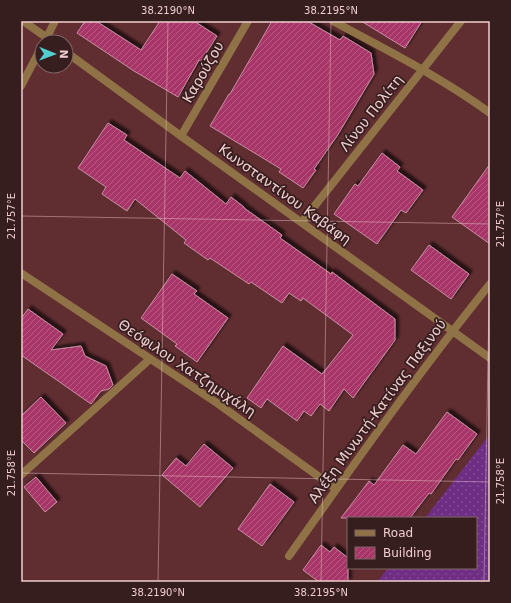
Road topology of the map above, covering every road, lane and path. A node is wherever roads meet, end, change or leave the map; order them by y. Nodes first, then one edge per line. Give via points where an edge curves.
1 (23, 21) edge
2 (55, 21) edge
3 (248, 21) edge
4 (333, 21) edge
5 (461, 21) edge
6 (40, 34) edge
7 (50, 34) edge
8 (74, 58) edge
9 (34, 61) edge
10 (422, 70) junction
11 (21, 86) edge
12 (490, 113) edge
13 (181, 136) junction
14 (302, 222) junction
15 (21, 273) edge
16 (490, 284) edge
17 (452, 331) junction
18 (490, 358) edge
19 (150, 359) junction
20 (21, 475) edge
21 (336, 489) junction
22 (289, 556) dead end

1 - 6 street
2 - 7 street
3 - 13 street, Καρούζου
4 - 10 street
5 - 10 street, Λίνου Πολίτη
8 - 13 street, Κωνσταντίνου Καβάφη
9 - 11 street
10 - 12 street
10 - 14 street, Λίνου Πολίτη
13 - 14 street, Κωνσταντίνου Καβάφη
14 - 17 street, Κωνσταντίνου Καβάφη
15 - 19 street, Θεόφιλου Χατζημιχάλη
16 - 17 street, Αλέξη Μινωτή-Κατίνας Παξινού
17 - 18 street, Κωνσταντίνου Καβάφη
17 - 21 street, Αλέξη Μινωτή-Κατίνας Παξινού
19 - 20 street
19 - 21 street, Θεόφιλου Χατζημιχάλη via 247,423
21 - 22 street, Αλέξη Μινωτή-Κατίνας Παξινού

